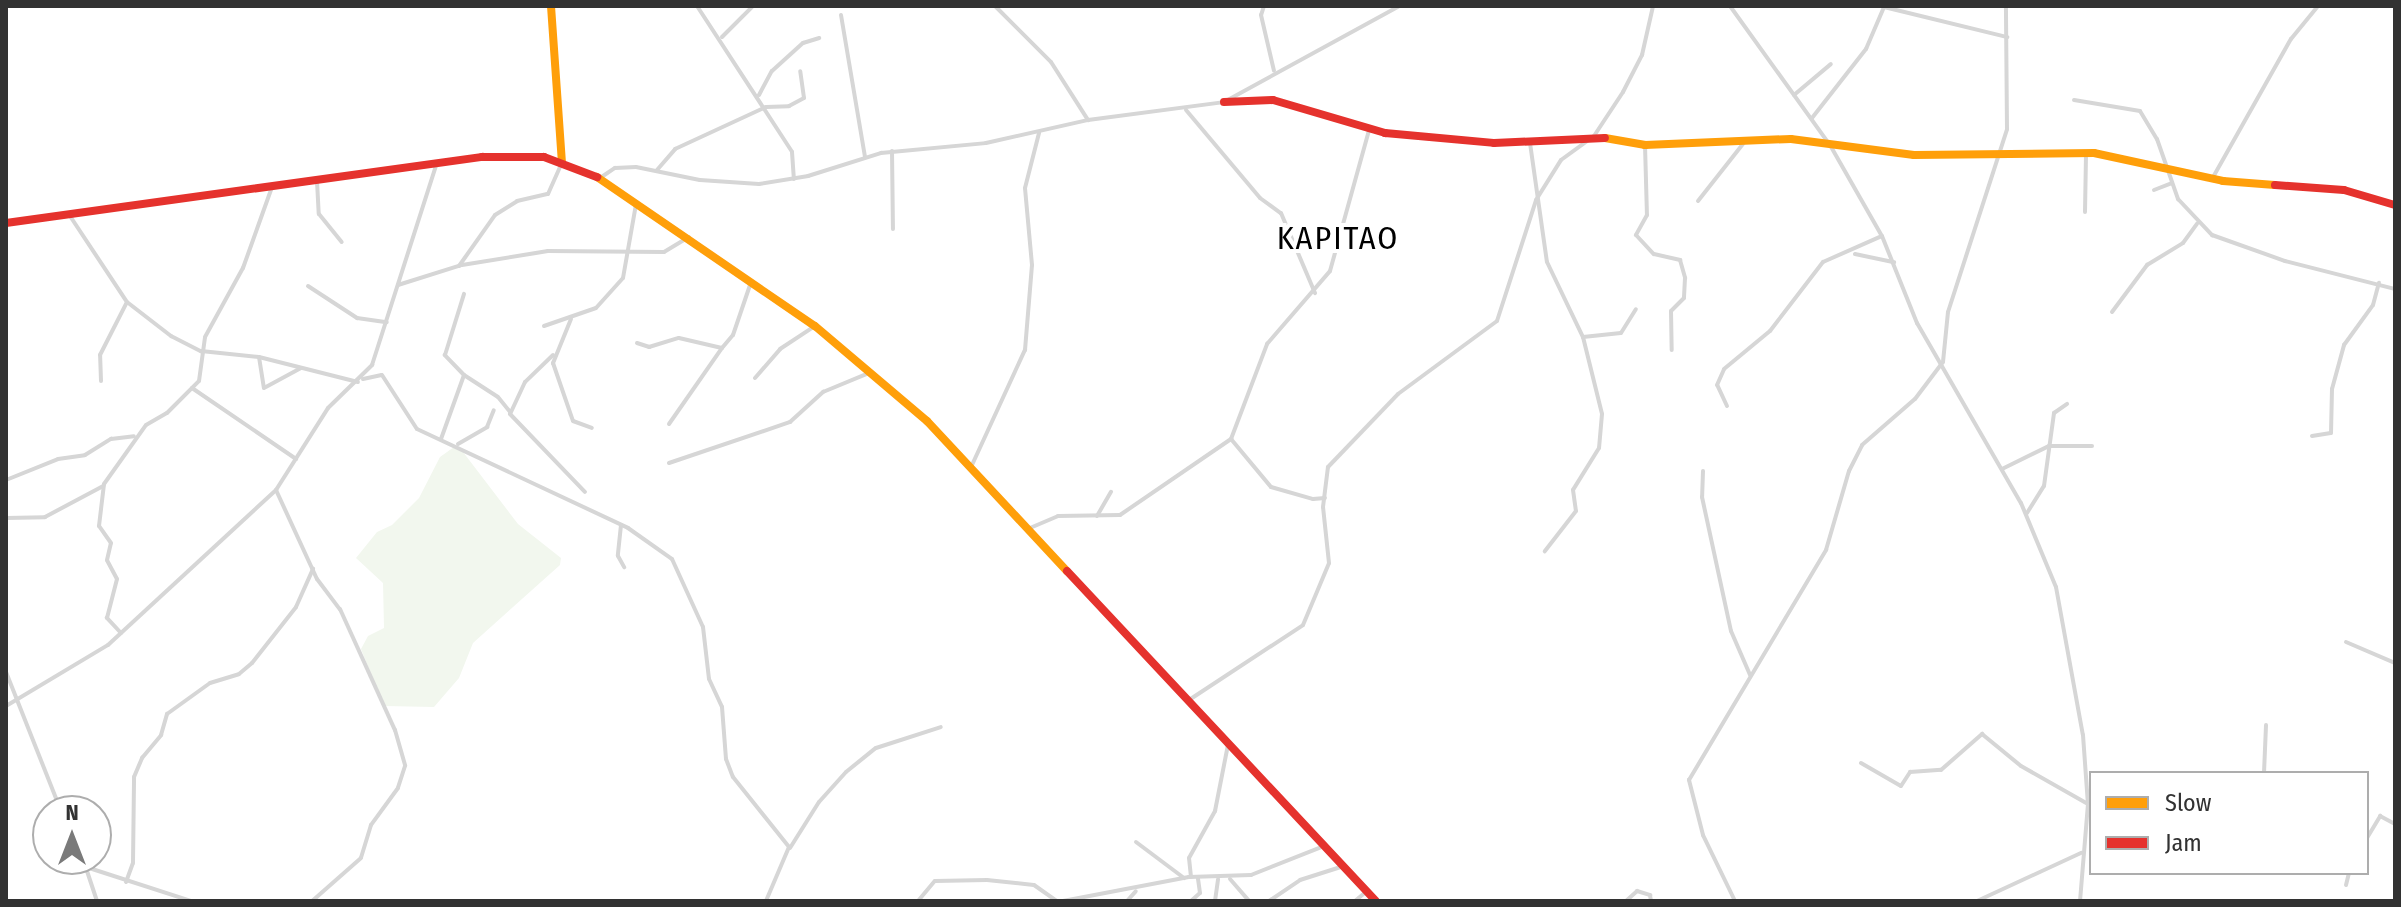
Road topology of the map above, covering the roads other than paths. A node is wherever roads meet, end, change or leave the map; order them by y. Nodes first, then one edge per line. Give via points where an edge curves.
1 (551, 6) edge
2 (697, 6) edge
3 (753, 6) edge
4 (995, 6) edge
5 (1264, 6) edge
6 (1399, 6) edge
7 (1653, 6) edge
8 (1730, 6) edge
9 (2006, 6) edge
10 (2318, 6) edge
11 (841, 15) dead end
12 (722, 37) junction
13 (2008, 37) junction
14 (819, 38) dead end
15 (1831, 64) dead end
16 (800, 71) dead end
17 (1274, 71) junction
18 (759, 95) junction
19 (1794, 95) junction
20 (2074, 100) dead end
21 (1224, 102) junction
22 (766, 107) junction
23 (1186, 110) junction
24 (1812, 118) junction
25 (1088, 120) junction
26 (1369, 130) junction
27 (1039, 133) junction
28 (1594, 136) junction
29 (1746, 140) junction
30 (1530, 143) junction
31 (1645, 145) junction
32 (1830, 145) junction
33 (892, 151) junction
34 (2086, 153) junction
35 (1999, 154) junction
36 (865, 157) junction
37 (562, 162) junction
38 (437, 163) junction
39 (2163, 168) junction
40 (657, 170) junction
41 (600, 178) junction
42 (317, 179) junction
43 (794, 179) junction
44 (2212, 179) junction
45 (2172, 183) junction
46 (273, 185) junction
47 (2154, 190) dead end
48 (1536, 200) junction
49 (637, 201) junction
50 (1698, 201) dead end
51 (2395, 205) edge
52 (2085, 212) dead end
53 (69, 214) junction
54 (7, 224) edge
55 (2197, 224) junction
56 (893, 229) dead end
57 (1882, 236) junction
58 (689, 237) junction
59 (342, 242) dead end
60 (624, 253) junction
61 (1853, 253) junction
62 (1894, 262) junction
63 (459, 266) junction
64 (751, 282) junction
65 (2379, 283) junction
66 (398, 285) junction
67 (308, 286) dead end
68 (2395, 289) edge
69 (1315, 293) junction
70 (464, 294) dead end
71 (127, 302) junction
72 (1636, 309) dead end
73 (2112, 312) dead end
74 (571, 319) junction
75 (387, 322) junction
76 (544, 326) dead end
77 (815, 326) junction
78 (1583, 337) junction
79 (637, 343) dead end
80 (722, 348) junction
81 (1672, 350) dead end
82 (201, 351) junction
83 (553, 355) junction
84 (259, 357) junction
85 (1943, 362) junction
86 (302, 368) junction
87 (871, 372) junction
88 (464, 375) junction
89 (755, 378) dead end
90 (360, 380) junction
91 (101, 381) dead end
92 (192, 388) junction
93 (2067, 404) dead end
94 (1727, 406) dead end
95 (494, 410) dead end
96 (510, 412) junction
97 (669, 424) dead end
98 (592, 428) dead end
99 (136, 436) junction
100 (2312, 436) dead end
101 (441, 439) junction
102 (1231, 439) junction
103 (458, 444) junction
104 (2049, 446) junction
105 (2092, 446) dead end
106 (296, 459) junction
107 (669, 463) dead end
108 (972, 465) junction
109 (2002, 469) junction
110 (1703, 471) dead end
111 (6, 480) edge
112 (104, 486) junction
113 (276, 490) junction
114 (585, 492) dead end
115 (1111, 492) dead end
116 (1325, 498) junction
117 (1313, 499) junction
118 (1323, 507) junction
119 (2027, 515) junction
120 (1097, 516) junction
121 (6, 518) edge
122 (621, 525) junction
123 (1030, 528) junction
124 (1545, 551) dead end
125 (624, 567) dead end
126 (313, 569) junction
127 (121, 633) junction
128 (2346, 642) dead end
129 (2395, 663) edge
130 (6, 672) edge
131 (1750, 675) junction
132 (1189, 700) junction
133 (15, 701) junction
134 (6, 706) edge
135 (2266, 725) dead end
136 (941, 727) dead end
137 (1229, 742) junction
138 (1861, 763) dead end
139 (2264, 771) edge
140 (54, 795) edge
141 (2088, 804) junction
142 (2395, 824) edge
143 (2369, 835) edge
144 (1136, 842) dead end
145 (1325, 846) junction
146 (789, 850) junction
147 (2081, 853) junction
148 (1344, 866) junction
149 (89, 875) edge
150 (107, 875) edge
151 (2348, 875) edge
152 (1188, 878) junction
153 (1198, 878) junction
154 (1218, 879) junction
155 (1230, 879) junction
156 (126, 882) junction
157 (2346, 885) dead end
158 (1136, 891) junction
159 (1367, 891) junction
160 (97, 901) edge
161 (191, 901) edge
162 (312, 901) edge
163 (766, 901) edge
164 (918, 901) edge
165 (1060, 901) edge
166 (1127, 901) edge
167 (1191, 901) edge
168 (1215, 901) edge
169 (1249, 901) edge
170 (1269, 901) edge
171 (1355, 901) edge
172 (1376, 901) edge
173 (1581, 901) edge
174 (1608, 901) edge
175 (1626, 901) edge
176 (1651, 901) edge
177 (1735, 901) edge
178 (1977, 901) edge
179 (2080, 901) edge

1 - 37 main road
2 - 12 street
3 - 12 street
4 - 25 street via 1051,62
5 - 17 street via 1261,15
6 - 17 street
7 - 28 street via 1639,62
8 - 19 street
9 - 13 street
10 - 44 street via 2291,39
11 - 36 street
12 - 18 street
13 - 24 street via 1884,7 1866,49
13 - 35 street via 2009,102
14 - 18 street via 803,43 772,71
15 - 19 street
16 - 22 street via 804,98 789,106
17 - 21 street
18 - 22 street
19 - 24 street
20 - 39 street via 2140,111 2157,139
21 - 23 street
21 - 26 main road via 1273,100
22 - 40 street via 675,149
22 - 43 street via 792,152
23 - 25 street
23 - 69 street via 1260,198 1281,213
24 - 32 street
25 - 27 street
26 - 30 main road
26 - 69 street via 1330,271
27 - 33 street
27 - 108 street via 1025,188 1032,265 1025,350
28 - 30 main road
28 - 31 main road
28 - 48 street via 1561,160
29 - 31 main road
29 - 32 main road
29 - 50 street
30 - 48 street
31 - 81 street via 1647,215 1636,235 1654,254 1680,260 1685,278 1684,298 1671,311
32 - 35 main road via 1914,155
32 - 57 street
33 - 36 street
33 - 56 street
34 - 35 main road
34 - 39 main road
34 - 52 street
35 - 85 street via 1948,312
36 - 43 street
37 - 38 main road via 508,155
37 - 41 main road
37 - 63 street via 548,194 517,201 495,215
38 - 42 main road
38 - 66 street
39 - 44 main road
39 - 45 street
40 - 41 street via 615,168
40 - 43 street via 718,182
41 - 49 main road
42 - 46 main road
42 - 59 street via 319,214
44 - 51 main road via 2324,187
45 - 47 street
45 - 55 street
46 - 53 main road
46 - 82 street via 243,268
48 - 78 street via 1547,262
48 - 116 street via 1497,321 1398,394 1361,429 1343,457 1328,467
49 - 58 main road
49 - 60 street
53 - 54 main road
53 - 71 street
55 - 65 street via 2212,235 2285,261
55 - 73 street via 2179,247 2147,265
57 - 61 street
57 - 62 street
58 - 60 street via 664,252
58 - 64 main road
60 - 63 street via 568,249
60 - 74 street via 623,278 600,306
61 - 62 street
61 - 94 street via 1823,262 1770,331 1724,369 1717,385
62 - 85 street via 1917,323
63 - 66 street
64 - 77 main road
64 - 80 street via 733,335
65 - 68 street
65 - 100 street via 2373,305 2344,345 2332,389 2331,433
66 - 75 street
67 - 75 street via 357,318
69 - 102 street via 1267,344
70 - 88 street via 445,355
71 - 82 street via 166,333
71 - 91 street via 100,355
72 - 78 street via 1621,333
74 - 76 street
74 - 83 street
75 - 90 street
77 - 87 main road
77 - 89 street via 780,349
78 - 124 street via 1601,398 1602,432 1594,460 1573,490 1576,511
79 - 80 street via 649,347 679,338
80 - 97 street
82 - 84 street
82 - 92 street via 200,378
83 - 96 street via 534,370
83 - 98 street via 573,421
84 - 86 street
84 - 86 street via 264,388
85 - 109 street
85 - 131 street via 1915,399 1862,445 1826,550
86 - 90 street
87 - 107 street via 823,392 790,422
87 - 108 main road
88 - 96 street via 498,397
88 - 101 street
90 - 101 street via 382,375 409,423
90 - 106 street via 328,408
92 - 99 street
92 - 106 street
93 - 104 street via 2054,413
95 - 103 street via 487,427
96 - 114 street
99 - 111 street via 111,439 85,455 58,459
99 - 112 street
101 - 103 street
102 - 117 street via 1271,487
102 - 120 street via 1181,468 1148,500 1120,515
103 - 122 street
104 - 105 street
104 - 109 street
104 - 119 street via 2044,486
106 - 113 street
108 - 123 main road
109 - 119 street
110 - 131 street via 1701,492 1731,631
112 - 121 street via 45,517
112 - 127 street via 99,526 111,543 107,560 117,579 107,618
113 - 126 street
113 - 127 street
115 - 120 street
116 - 117 street
116 - 118 street
117 - 118 street
118 - 132 street via 1329,563 1303,625
119 - 141 street via 2065,618
120 - 123 street via 1058,516
122 - 125 street via 618,556
122 - 146 street via 676,565 703,627 709,679 722,707 726,759
123 - 132 main road
126 - 156 street via 296,607 252,663 239,674 214,680 167,714 159,740 142,758 134,777 133,863
126 - 162 street via 340,609 395,730 405,766 398,788 371,825 361,858
127 - 133 street via 79,666
128 - 129 street
130 - 133 street
131 - 177 street via 1688,784 1712,855
132 - 137 main road
133 - 134 street
133 - 140 street
135 - 139 street
136 - 146 street via 876,748 846,772 819,802
137 - 145 main road
137 - 152 street via 1215,811 1189,858
138 - 141 street via 1901,786 1910,772 1941,770 1982,734 2027,771
141 - 147 street
142 - 143 street via 2380,816
144 - 152 street
145 - 148 main road
145 - 155 street
146 - 163 street
147 - 178 street
147 - 179 street
148 - 159 main road
148 - 170 street via 1300,880
149 - 160 street
150 - 156 street
151 - 157 street
152 - 153 street
152 - 158 street
153 - 154 street
153 - 167 street via 1199,894
154 - 155 street
154 - 168 street
155 - 169 street
156 - 161 street
158 - 165 street
158 - 166 street
159 - 171 street
159 - 172 main road
164 - 165 street via 935,881 987,880 1034,885
173 - 174 street
175 - 176 street via 1637,891 1650,895

